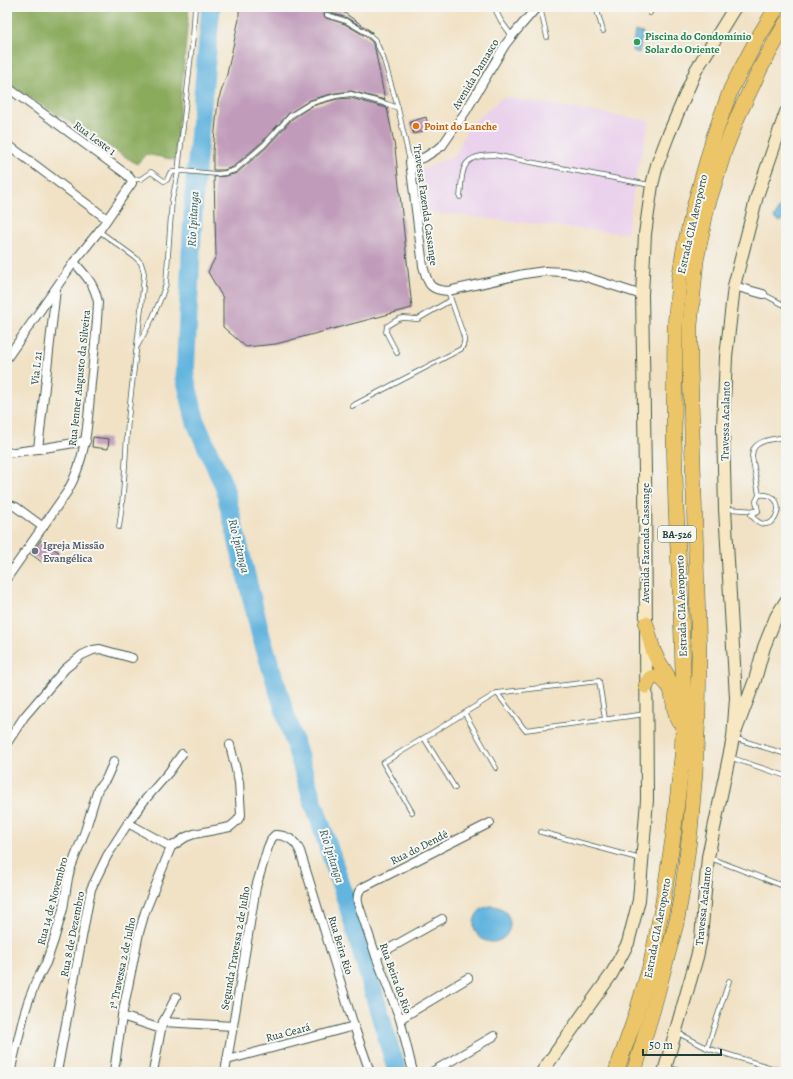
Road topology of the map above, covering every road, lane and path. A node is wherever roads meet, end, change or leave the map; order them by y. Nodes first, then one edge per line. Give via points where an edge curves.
1 (195, 7) edge
2 (494, 7) edge
3 (539, 7) edge
4 (596, 7) edge
5 (649, 7) edge
6 (735, 7) edge
7 (777, 7) edge
8 (650, 13) dead end
9 (327, 15) dead end
10 (786, 23) edge
11 (603, 31) dead end
12 (512, 36) junction
13 (547, 37) dead end
14 (7, 87) edge
15 (398, 108) junction
16 (786, 112) edge
17 (7, 144) edge
18 (410, 162) junction
19 (178, 172) junction
20 (131, 180) junction
21 (652, 185) junction
22 (460, 197) dead end
23 (107, 219) junction
24 (99, 231) junction
25 (74, 262) junction
26 (734, 286) junction
27 (56, 289) junction
28 (448, 291) junction
29 (763, 294) joint
30 (642, 295) junction
31 (451, 300) junction
32 (786, 306) edge
33 (138, 345) junction
34 (397, 353) dead end
35 (7, 358) edge
36 (352, 406) dead end
37 (786, 437) edge
38 (86, 441) junction
39 (38, 449) junction
40 (7, 453) edge
41 (758, 495) junction
42 (7, 504) edge
43 (725, 509) junction
44 (758, 511) junction
45 (119, 526) dead end
46 (43, 527) junction
47 (7, 578) edge
48 (786, 601) edge
49 (646, 624) junction
50 (132, 658) dead end
51 (735, 672) junction
52 (755, 680) junction
53 (646, 686) junction
54 (672, 691) junction
55 (497, 693) junction
56 (465, 714) junction
57 (646, 714) junction
58 (605, 719) junction
59 (424, 738) junction
60 (733, 738) junction
61 (7, 743) edge
62 (230, 745) dead end
63 (182, 754) dead end
64 (786, 754) edge
65 (682, 757) junction
66 (729, 757) junction
67 (114, 761) dead end
68 (496, 768) dead end
69 (786, 776) edge
70 (455, 788) dead end
71 (412, 812) dead end
72 (128, 823) junction
73 (490, 823) dead end
74 (541, 832) dead end
75 (279, 835) joint
76 (171, 847) junction
77 (708, 857) junction
78 (642, 859) junction
79 (786, 887) edge
80 (358, 892) joint
81 (442, 919) dead end
82 (376, 956) junction
83 (468, 978) dead end
84 (729, 981) dead end
85 (176, 997) dead end
86 (122, 1016) junction
87 (400, 1019) junction
88 (162, 1026) junction
89 (233, 1026) junction
90 (354, 1026) junction
91 (676, 1032) junction
92 (494, 1036) dead end
93 (708, 1048) junction
94 (227, 1060) junction
95 (668, 1071) edge
96 (11, 1072) edge
97 (57, 1072) edge
98 (114, 1072) edge
99 (153, 1072) edge
100 (225, 1072) edge
101 (370, 1072) edge
102 (413, 1072) edge
103 (432, 1072) edge
104 (542, 1072) edge
105 (616, 1072) edge
106 (634, 1072) edge
107 (785, 1072) edge

1 - 19 lane
2 - 12 lane
3 - 12 street, Avenida Damasco
3 - 13 lane
4 - 11 lane
5 - 8 lane
6 - 21 main road, Avenida Fazenda Cassange via 696,70 668,136
7 - 65 highway, Estrada CIA Aeroporto / BA-526 via 731,89 714,136 684,249 679,280 675,327 674,430 684,703
9 - 15 lane, Travessa Fazenda Cassange via 346,21 375,40 383,57
10 - 106 highway, Estrada CIA Aeroporto / BA-526 via 761,67 725,149 707,207 696,261 690,325 700,654 695,772 688,848 676,924
12 - 18 street, Avenida Damasco via 442,146 425,157
14 - 20 street, Rua Leste 1
15 - 18 lane, Travessa Fazenda Cassange
15 - 19 lane via 351,94 311,102 290,116 264,145 235,170 217,174
16 - 26 main road, Travessa Acalanto via 757,196
17 - 23 street
18 - 28 street, Travessa Fazenda Cassange via 423,266 430,285 439,291
19 - 20 lane via 170,173 166,181 151,172 141,179
19 - 33 lane via 172,200 166,284
20 - 23 street via 131,186
21 - 22 lane via 494,154 474,157 466,163 462,172
21 - 30 main road, Avenida Fazenda Cassange via 645,234
23 - 24 street
24 - 25 street
24 - 33 lane via 136,258 143,267
25 - 27 street
25 - 38 street, Rua Jenner Augusto da Silveira via 92,282 98,302
26 - 29 street
26 - 43 main road, Travessa Acalanto via 726,357 723,419
27 - 35 street
27 - 39 street, Via L 21
28 - 30 street via 545,271 580,275
28 - 31 lane
29 - 32 lane
30 - 49 main road, Avenida Fazenda Cassange
31 - 34 lane via 418,319 398,318 387,326 386,332
31 - 36 lane via 464,334 464,345 461,349
33 - 45 lane via 128,421
37 - 41 lane via 764,442 753,450
38 - 39 street
38 - 46 street, Rua Jenner Augusto da Silveira via 74,481
39 - 40 street
41 - 44 lane
41 - 44 lane via 774,497 779,511 777,518 771,523 763,524 751,515
42 - 46 street via 16,507
43 - 44 lane
43 - 51 main road, Travessa Acalanto
46 - 47 street, Rua Jenner Augusto da Silveira
48 - 52 main road, Travessa Acalanto via 776,617 764,647
49 - 53 main road, Avenida Fazenda Cassange
49 - 54 highway via 653,650 667,675
50 - 61 street via 100,649 82,654 65,669 29,711
51 - 52 main road via 743,685 749,685
51 - 60 main road, Travessa Acalanto
52 - 60 main road, Travessa Acalanto
53 - 54 highway via 648,680 656,676 667,683
53 - 57 main road, Avenida Fazenda Cassange
54 - 65 highway
55 - 56 lane
55 - 58 lane via 525,730
55 - 58 lane via 599,681
56 - 59 lane
56 - 68 lane
57 - 58 lane
57 - 78 main road, Avenida Fazenda Cassange via 647,800
59 - 70 lane
59 - 71 lane via 383,763
60 - 64 lane
60 - 66 main road, Travessa Acalanto
62 - 76 street via 239,782 241,815 237,822 230,827 186,837
63 - 72 street, Rua 8 de Dezembro
65 - 105 highway, Estrada CIA Aeroporto / BA-526 via 673,838 652,963
66 - 69 lane
66 - 77 main road, Travessa Acalanto
67 - 96 street, Rua 14 de Novembro via 98,789 70,870 61,915 50,952 24,1015
72 - 76 street
72 - 97 street, Rua 8 de Dezembro via 107,856 91,890
73 - 80 street, Rua do Dendê
74 - 78 lane
75 - 89 street, Segunda Travessa 2 de Julho via 273,836 270,842 256,887
75 - 90 street, Rua Beira Rio via 295,842 300,851
76 - 86 street, 1ª Travessa 2 de Julho via 143,919
77 - 79 lane
77 - 91 main road, Travessa Acalanto via 701,938
78 - 104 main road, Avenida Fazenda Cassange via 639,900 628,944 611,976
80 - 82 street, Rua Beira do Rio via 358,903
81 - 82 street
82 - 87 street, Rua Beira do Rio
83 - 87 street
84 - 93 lane
85 - 88 street
86 - 88 street
86 - 98 street, 1ª Travessa 2 de Julho
87 - 102 street, Rua Beira do Rio
88 - 89 street
88 - 99 street
89 - 94 street, Segunda Travessa 2 de Julho
90 - 94 street, Rua Ceará
90 - 101 street, Rua Beira Rio
91 - 93 lane
91 - 95 main road, Travessa Acalanto
92 - 103 street
93 - 107 lane
94 - 100 street, Segunda Travessa 2 de Julho

